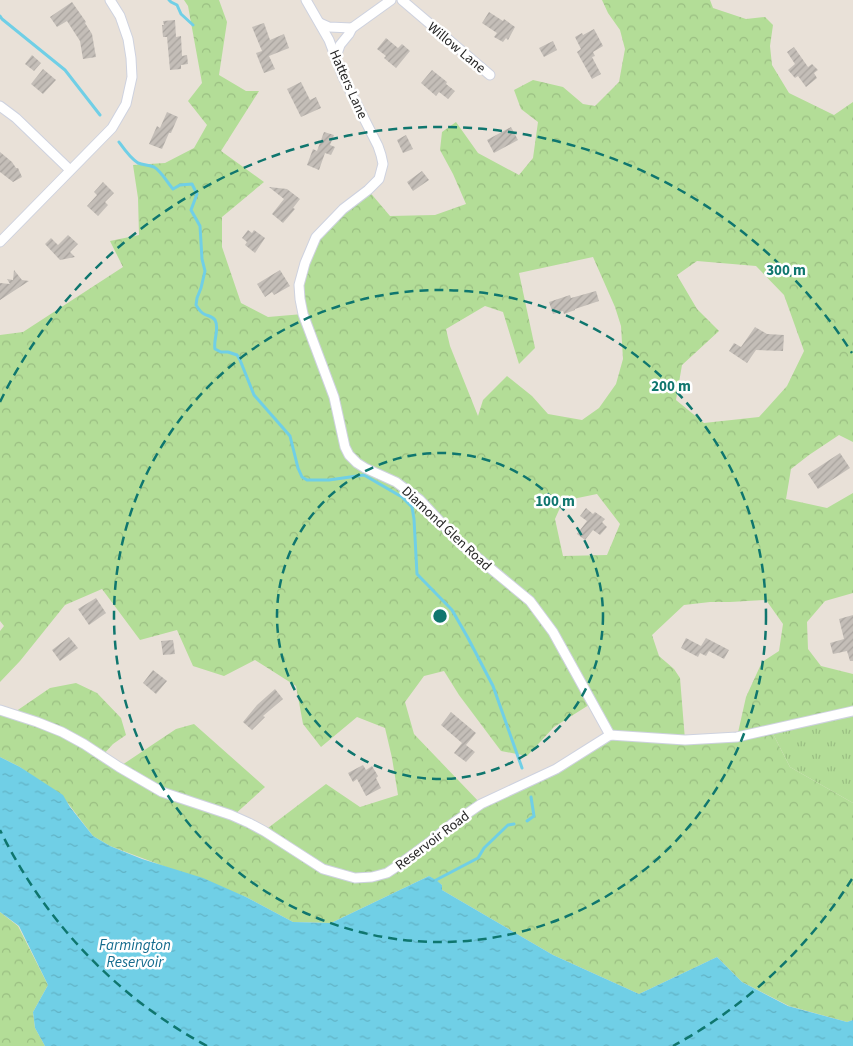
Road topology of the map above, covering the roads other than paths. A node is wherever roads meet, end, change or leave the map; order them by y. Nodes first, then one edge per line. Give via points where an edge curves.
1 (110, 0) edge
2 (306, 0) edge
3 (391, 0) edge
4 (402, 0) edge
5 (320, 23) junction
6 (352, 28) junction
7 (336, 57) junction
8 (490, 75) dead end
9 (0, 106) edge
10 (70, 170) junction
11 (382, 171) joint
12 (0, 242) edge
13 (0, 710) edge
14 (853, 711) edge
15 (610, 735) junction

1 - 10 street via 120,16 132,58 126,104 112,128
2 - 5 street, Hatters Lane
3 - 6 street
4 - 8 street, Willow Lane
5 - 6 street via 334,28
5 - 7 street, Hatters Lane
6 - 7 street
7 - 11 street, Hatters Lane via 343,78 382,155
9 - 10 street
10 - 12 street
11 - 15 street, Diamond Glen Road via 375,184 316,237 304,263 299,285 303,314 334,397 344,447 365,468 396,482 420,500 461,544 530,601 553,632
13 - 15 street, Reservoir Road via 62,732 162,792 232,815 264,831 323,869 355,878 387,873 481,804 556,769
14 - 15 street via 737,738 685,740

